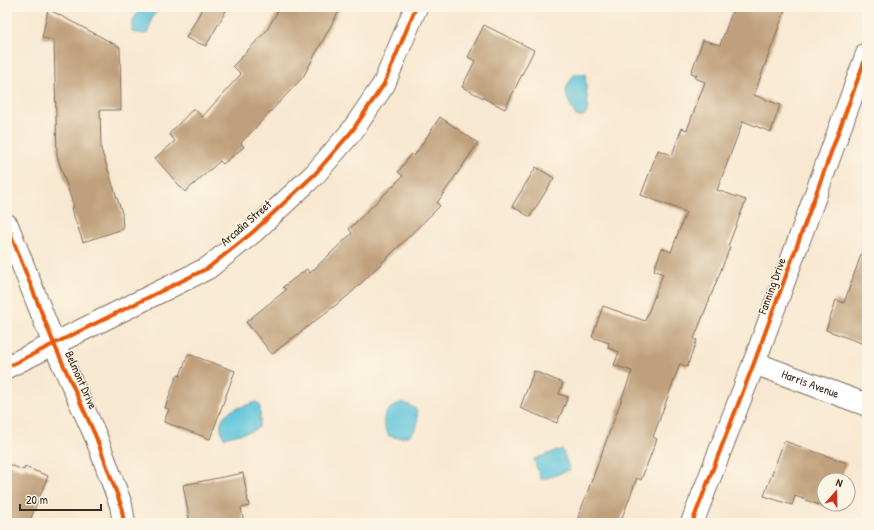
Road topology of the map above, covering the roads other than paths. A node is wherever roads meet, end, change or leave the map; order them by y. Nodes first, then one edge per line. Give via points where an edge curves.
1 (416, 7) edge
2 (867, 54) edge
3 (7, 224) edge
4 (54, 344) junction
5 (754, 363) junction
6 (7, 367) edge
7 (867, 405) edge
8 (124, 523) edge
9 (692, 523) edge

1 - 4 street, Arcadia Street via 384,84 352,131 315,174 253,232 208,268
2 - 5 street, Fanning Drive
3 - 4 street, Belmont Drive
4 - 6 street, Arcadia Street
4 - 8 street, Belmont Drive via 96,437 121,505
5 - 7 street, Harris Avenue
5 - 9 street, Fanning Drive

